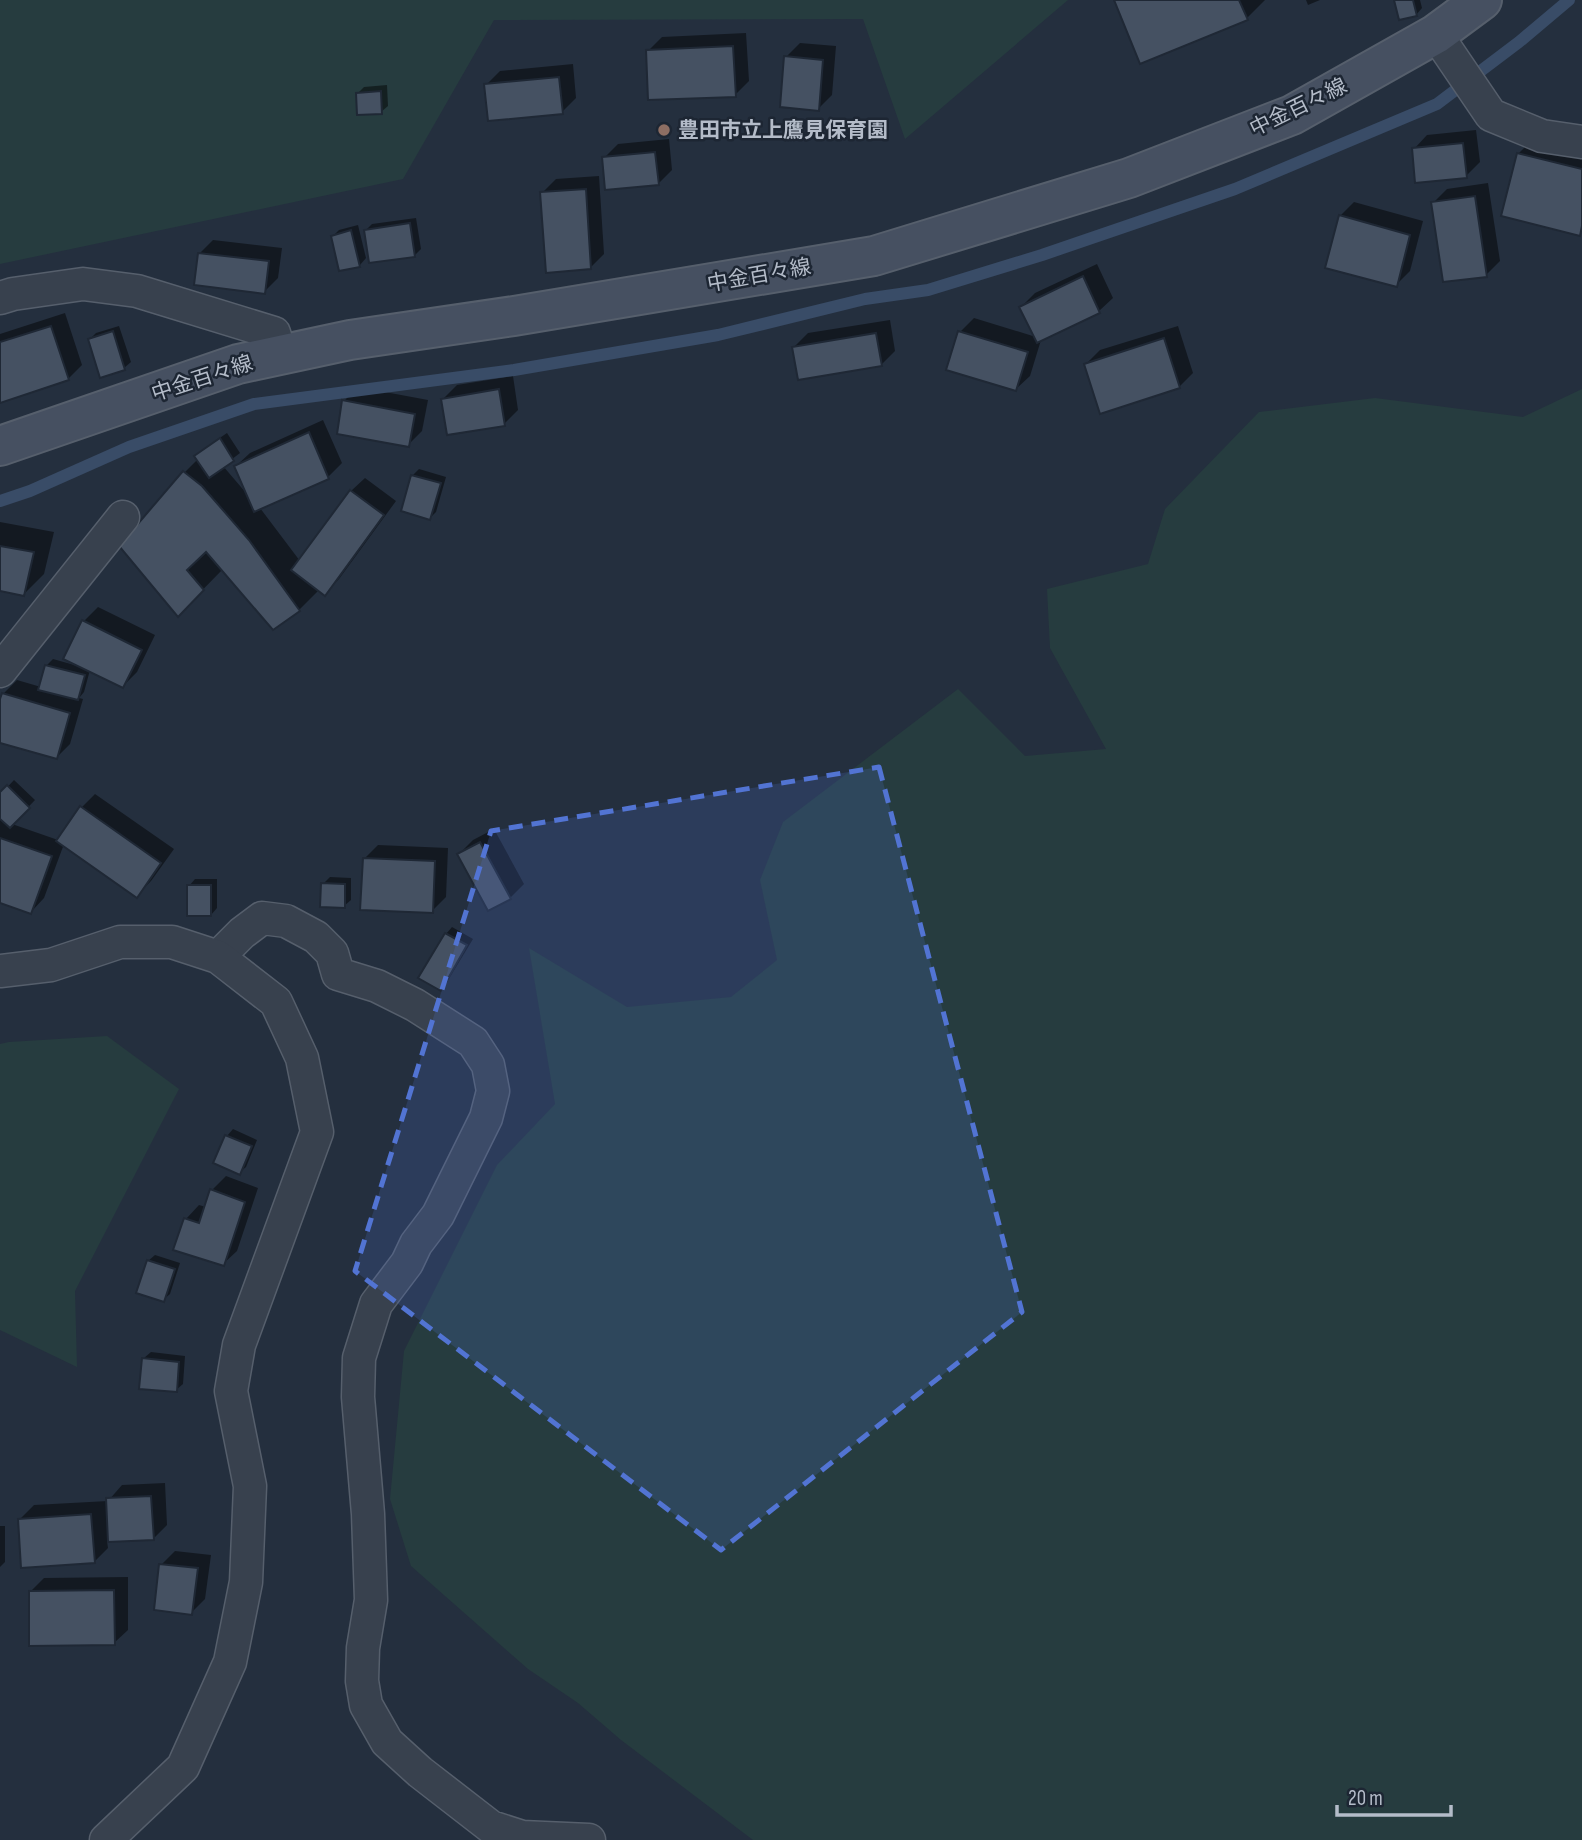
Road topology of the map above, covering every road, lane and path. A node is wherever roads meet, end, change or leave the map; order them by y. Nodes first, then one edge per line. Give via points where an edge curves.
1 (1482, 0) edge
2 (1443, 44) junction
3 (1582, 142) edge
4 (0, 298) edge
5 (281, 355) junction
6 (0, 446) edge
7 (123, 517) dead end
8 (0, 671) edge
9 (218, 957) junction
10 (0, 971) edge
11 (106, 1840) edge
12 (589, 1840) edge

1 - 2 main road, 中金百々線
2 - 3 street via 1492,115 1542,135
2 - 5 main road, 中金百々線 via 1292,115 1129,178 874,256
4 - 5 street via 83,284 137,291 274,333
5 - 6 main road, 中金百々線 via 238,364
7 - 8 street
9 - 10 street via 172,942 120,942 51,965
9 - 11 street via 276,1002 302,1058 317,1132 237,1357 232,1391 250,1486 246,1582 230,1662 183,1767
9 - 12 street via 262,918 286,921 316,937 332,953 338,974 415,1005 474,1042 488,1065 493,1091 486,1118 438,1215 376,1304 359,1358 371,1600 362,1681 366,1704 387,1742 491,1827 522,1837

